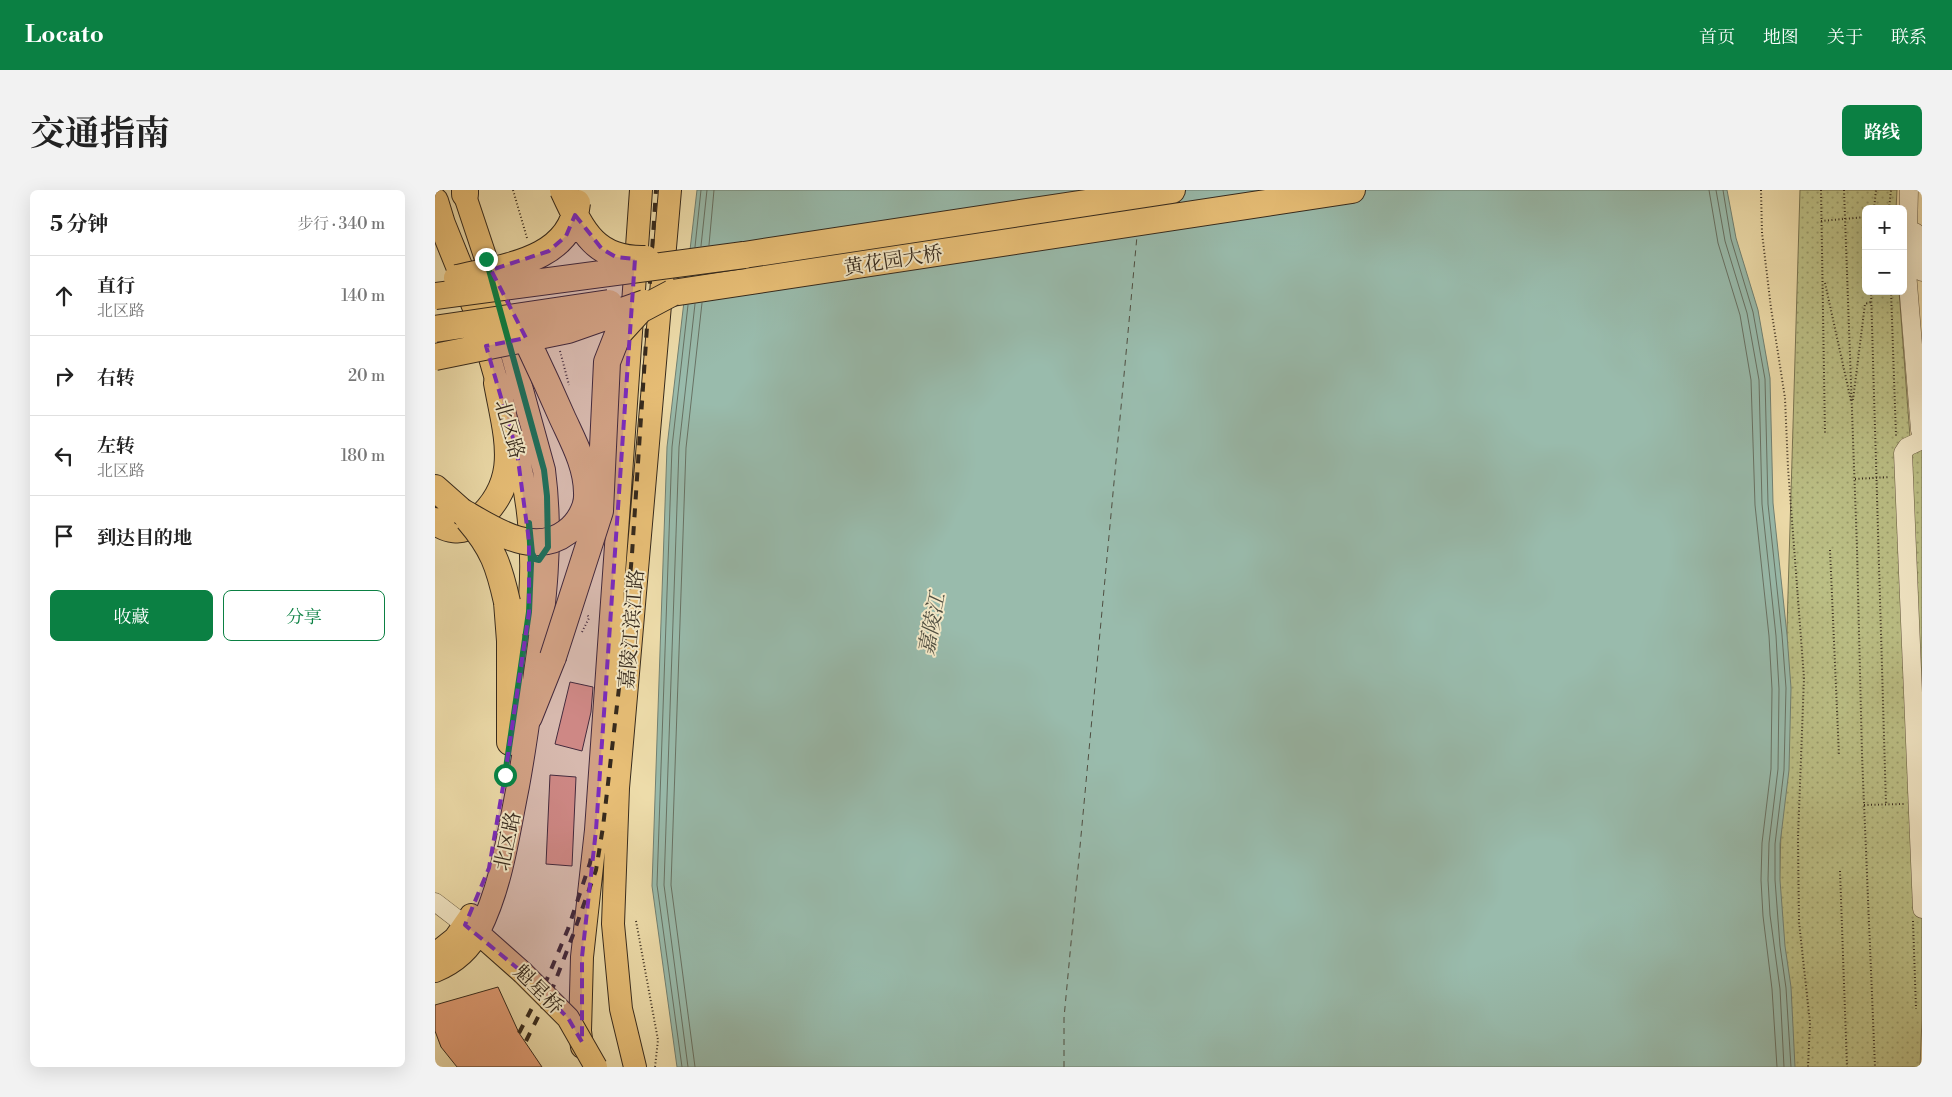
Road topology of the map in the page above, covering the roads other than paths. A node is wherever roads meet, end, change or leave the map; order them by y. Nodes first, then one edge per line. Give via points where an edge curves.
1 (563, 190) edge
2 (578, 190) edge
3 (641, 190) edge
4 (669, 190) edge
5 (1172, 190) edge
6 (1352, 190) edge
7 (458, 191) edge
8 (1910, 193) edge
9 (438, 212) edge
10 (744, 255) junction
11 (486, 259) junction
12 (1922, 272) edge
13 (435, 283) edge
14 (672, 293) junction
15 (435, 296) edge
16 (475, 308) junction
17 (435, 329) edge
18 (435, 357) edge
19 (497, 383) junction
20 (1922, 438) edge
21 (435, 488) edge
22 (461, 511) junction
23 (435, 521) edge
24 (529, 523) junction
25 (548, 547) junction
26 (529, 718) junction
27 (510, 742) junction
28 (435, 902) edge
29 (1922, 909) edge
30 (472, 929) junction
31 (435, 954) edge
32 (435, 970) edge
33 (585, 1067) edge
34 (596, 1067) edge
35 (635, 1067) edge

1 - 10 highway, bridge via 578,222 589,236 616,257 630,260
2 - 13 highway, bridge via 576,212 566,236 549,251 522,263
3 - 33 main road, 嘉陵江滨江路 via 596,830 583,957 580,1031
4 - 35 main road, 嘉陵江滨江路 via 618,788 613,924 621,1009
5 - 10 highway, 黄花园大桥
6 - 14 highway, 黄花园大桥
7 - 11 main road, 北区路
7 - 16 main road, 北区路
8 - 12 street
8 - 20 street via 1907,272
9 - 16 highway
10 - 15 highway, 黄花园大桥, bridge
11 - 22 highway, bridge via 577,448 588,494 582,515 572,528 559,538 542,543 521,541 499,533
11 - 25 main road, 北区路 via 544,470
14 - 17 highway, 黄花园大桥, bridge
14 - 18 highway, bridge via 569,330
14 - 26 highway, bridge via 640,310 618,334 607,362 601,511 553,657
16 - 19 main road, 北区路
19 - 23 highway via 507,439 508,466 497,500 469,527 456,530 442,527
19 - 24 main road, 北区路 via 517,452
20 - 29 street via 1903,453
21 - 22 highway
22 - 27 highway, bridge via 484,537 499,568 507,602
24 - 25 main road via 535,559 542,558
24 - 27 main road, 北区路 via 529,612
25 - 26 main road, 北区路 via 544,610
26 - 30 main road, 北区路 via 502,870
27 - 30 main road, 北区路 via 489,868
28 - 30 street
30 - 31 main road, 北区路
30 - 32 main road, 北区路 via 468,948
30 - 34 main road, 魁星桥, bridge via 568,1018

